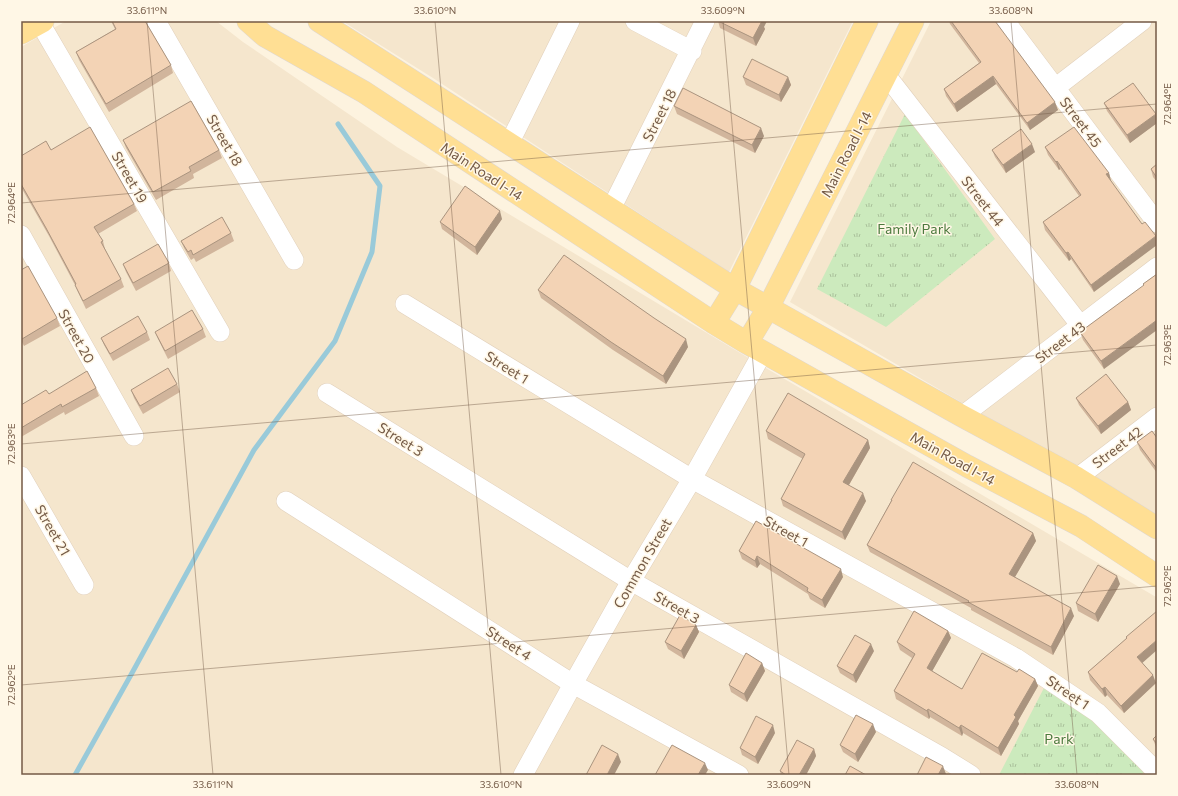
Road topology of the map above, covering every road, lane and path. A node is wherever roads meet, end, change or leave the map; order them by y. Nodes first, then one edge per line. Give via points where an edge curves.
1 (156, 21) edge
2 (248, 21) edge
3 (319, 21) edge
4 (570, 21) edge
5 (635, 21) edge
6 (706, 21) edge
7 (867, 21) edge
8 (913, 21) edge
9 (1004, 21) edge
10 (1142, 21) edge
11 (41, 22) edge
12 (21, 33) edge
13 (692, 51) junction
14 (886, 75) junction
15 (1054, 88) junction
16 (509, 144) junction
17 (611, 209) junction
18 (1157, 223) edge
19 (21, 235) edge
20 (294, 260) dead end
21 (1157, 267) edge
22 (735, 289) junction
23 (405, 304) dead end
24 (768, 308) junction
25 (714, 323) junction
26 (1081, 326) junction
27 (220, 332) dead end
28 (755, 348) junction
29 (327, 393) dead end
30 (962, 416) junction
31 (1157, 417) edge
32 (134, 436) dead end
33 (21, 476) edge
34 (1077, 478) junction
35 (692, 480) junction
36 (286, 501) dead end
37 (1157, 528) edge
38 (1157, 576) edge
39 (631, 581) junction
40 (84, 585) dead end
41 (573, 684) junction
42 (1157, 772) edge
43 (523, 775) edge
44 (739, 775) edge
45 (971, 775) edge

1 - 20 street, Street 18
2 - 25 main road, Main Road I-14 via 265,36 364,92
3 - 16 main road
4 - 16 street
5 - 13 street
6 - 13 street, Street 18
7 - 22 main road
8 - 14 main road, Main Road I-14
9 - 15 street, Street 45
10 - 15 street
11 - 12 main road
11 - 27 street, Street 19
13 - 17 street, Street 18
14 - 24 main road, Main Road I-14
14 - 26 street, Street 44
15 - 18 street, Street 45
16 - 17 main road
17 - 22 main road
19 - 32 street, Street 20
21 - 26 street, Street 43
22 - 24 main road
22 - 25 main road
23 - 35 street, Street 1
24 - 28 main road, Main Road I-14
24 - 30 main road
25 - 28 main road, Main Road I-14
26 - 30 street, Street 43
28 - 35 street, Common Street
28 - 38 main road, Main Road I-14 via 1080,526
29 - 39 street, Street 3
30 - 34 main road
31 - 34 street, Street 42
33 - 40 street, Street 21
34 - 37 main road
35 - 39 street, Common Street
35 - 42 street, Street 1 via 1016,658 1098,713
36 - 41 street, Street 4
39 - 41 street, Common Street
39 - 45 street, Street 3
41 - 43 street, Common Street
41 - 44 street, Street 4

